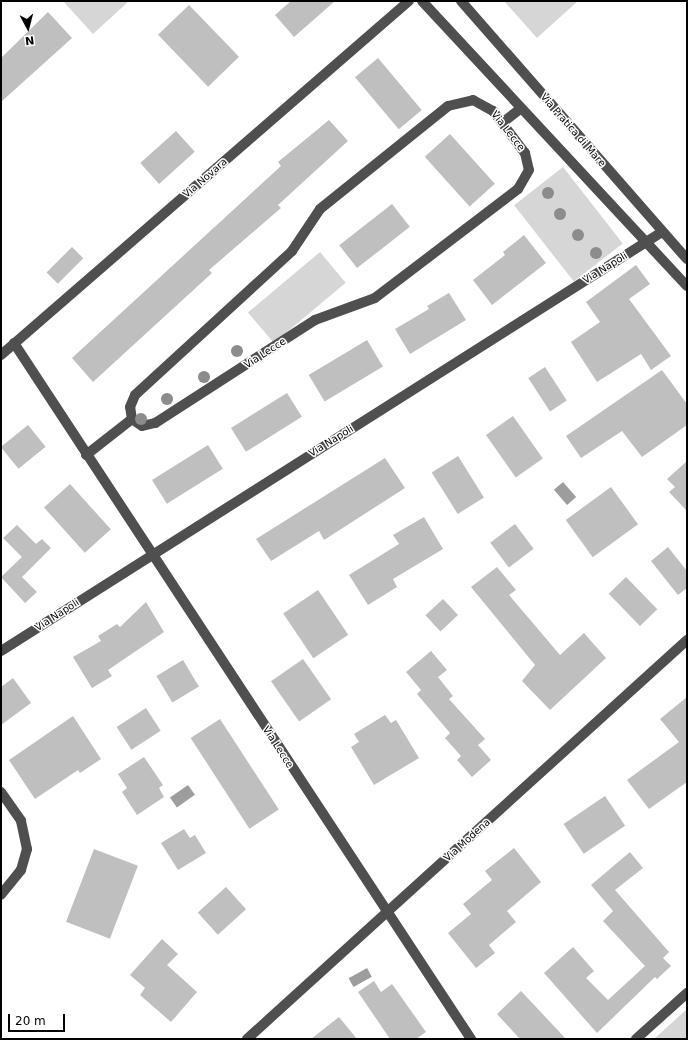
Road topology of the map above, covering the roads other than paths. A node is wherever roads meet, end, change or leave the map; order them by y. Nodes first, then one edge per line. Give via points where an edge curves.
1 (409, 1) edge
2 (422, 1) edge
3 (460, 1) edge
4 (521, 108) junction
5 (502, 123) junction
6 (662, 232) junction
7 (646, 242) junction
8 (687, 259) edge
9 (687, 286) edge
10 (14, 343) junction
11 (1, 355) edge
12 (132, 420) junction
13 (86, 455) junction
14 (151, 554) junction
15 (687, 640) edge
16 (1, 651) edge
17 (1, 792) edge
18 (1, 895) edge
19 (387, 912) junction
20 (687, 993) edge
21 (247, 1039) edge
22 (471, 1039) edge
23 (636, 1039) edge

1 - 10 street, Via Novara
2 - 4 street
3 - 6 street, Via Pratica di Mare
4 - 5 street
4 - 7 street
5 - 12 street, Via Lecce via 481,103 464,101 448,106 320,209 292,251 135,395 130,407
5 - 12 street, Via Lecce via 522,147 528,162 527,177 518,189 375,298 316,320 156,423 142,426
6 - 7 street, Via Napoli
6 - 8 street, Via Pratica di Mare
7 - 9 street
7 - 14 street, Via Napoli
10 - 11 street, Via Novara
10 - 13 street, Via Lecce
12 - 13 street
13 - 14 street, Via Lecce
14 - 16 street, Via Napoli
14 - 19 street, Via Lecce
15 - 19 street, Via Modena
17 - 18 street via 21,821 27,841 23,866
19 - 21 street, Via Modena
19 - 22 street, Via Lecce
20 - 23 street

